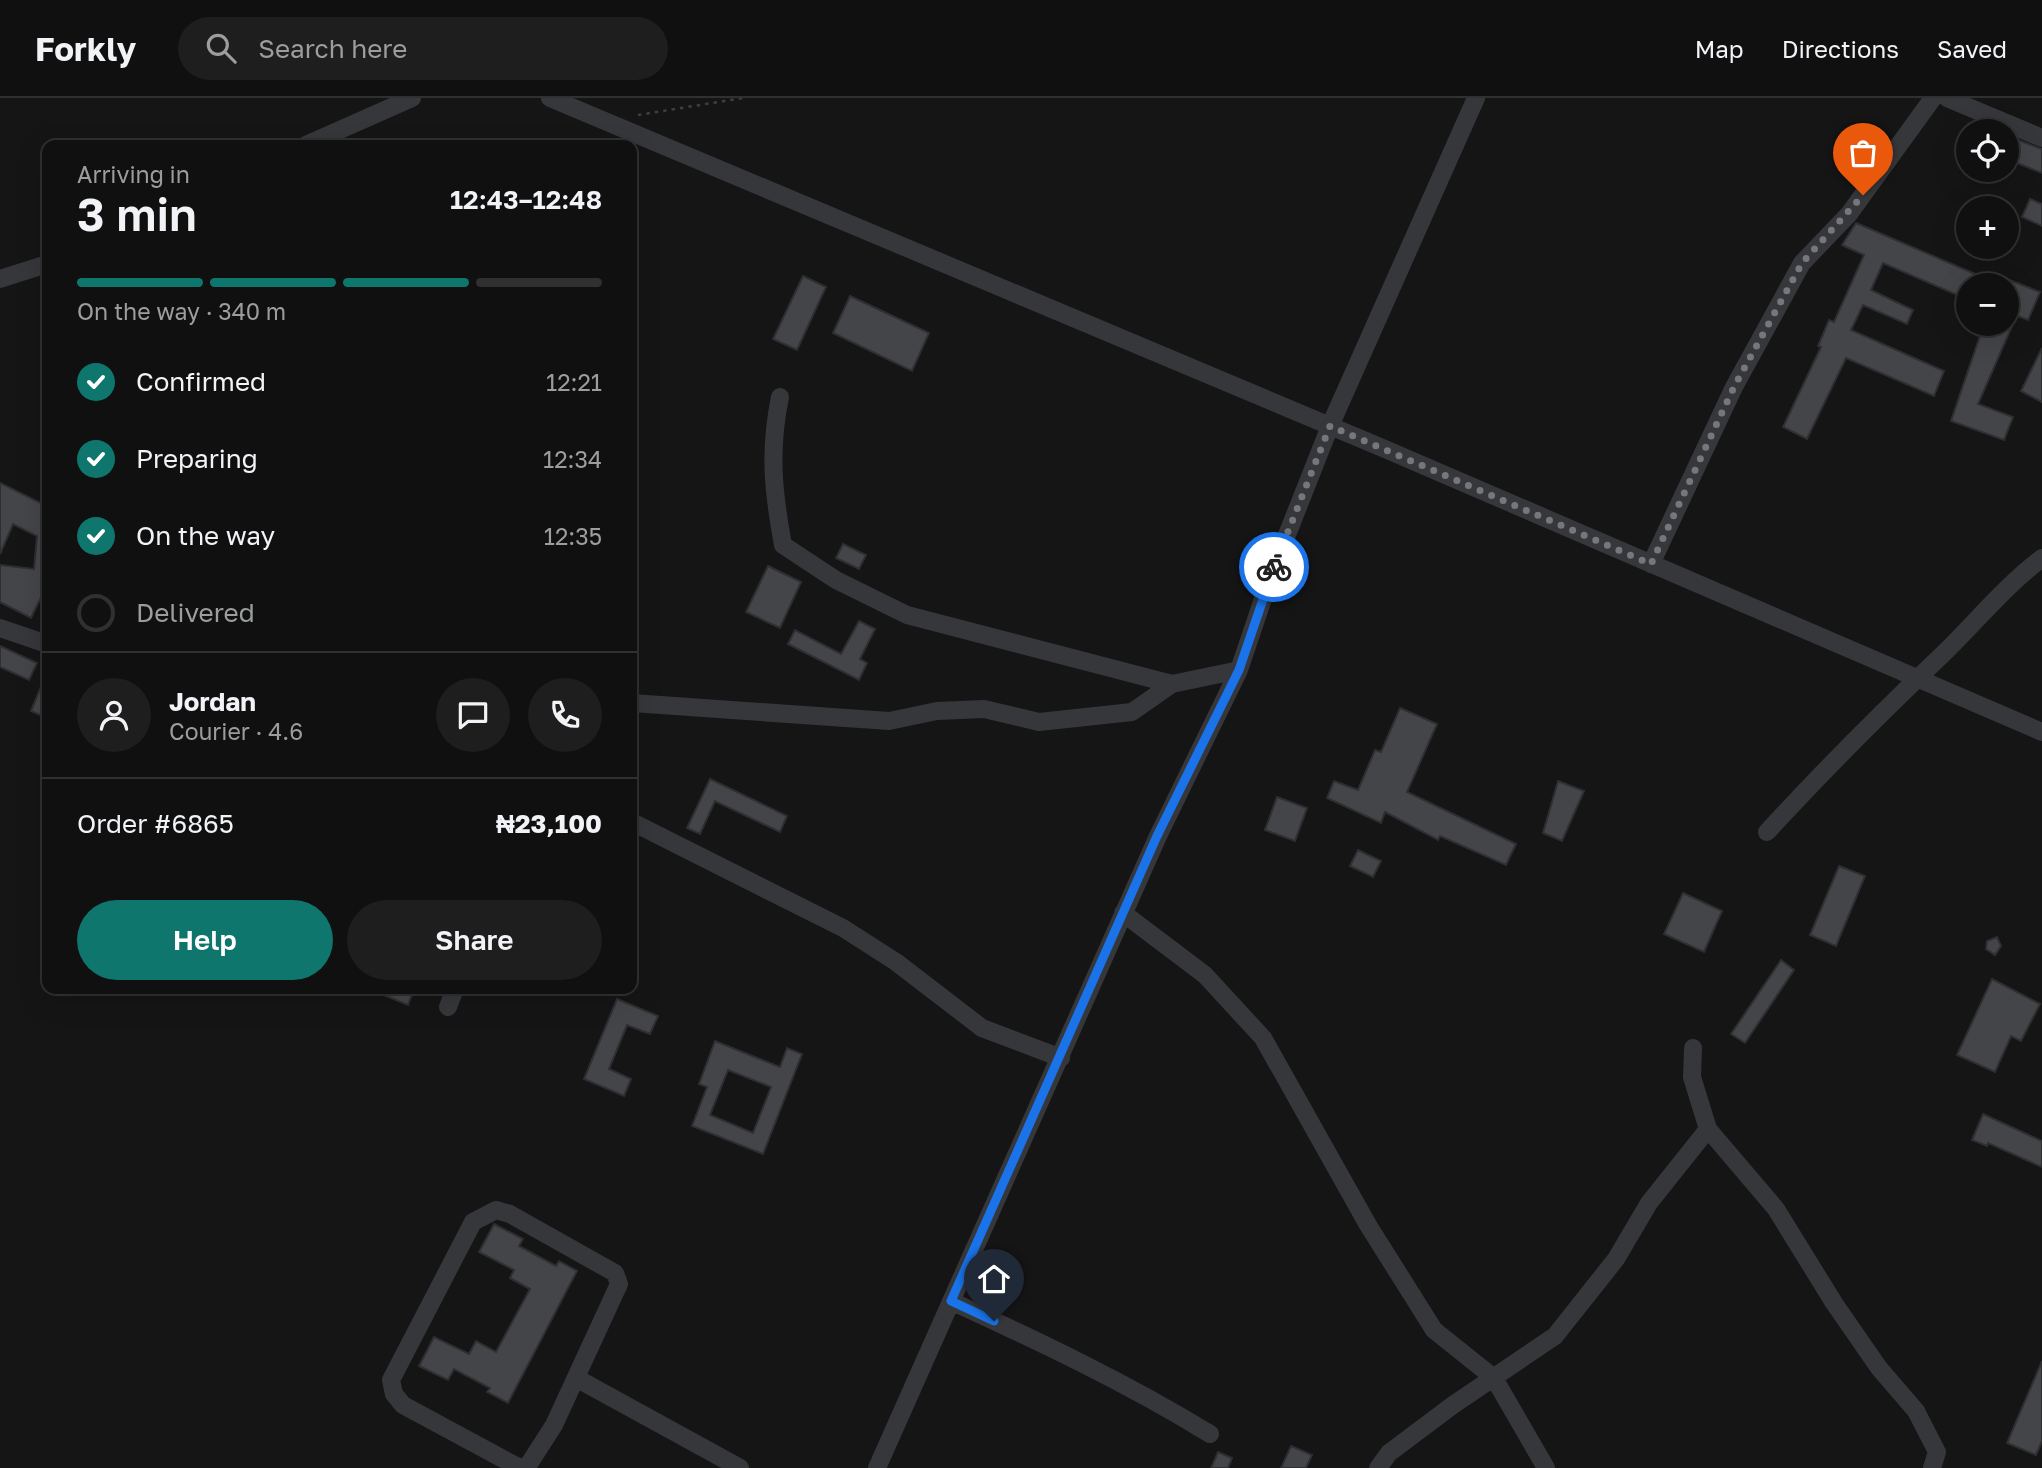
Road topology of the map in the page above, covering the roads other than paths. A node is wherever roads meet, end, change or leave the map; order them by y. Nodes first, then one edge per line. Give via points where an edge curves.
1 (412, 98) edge
2 (550, 98) edge
3 (1476, 98) edge
4 (1933, 98) edge
5 (1947, 98) edge
6 (2042, 138) edge
7 (317, 140) edge
8 (42, 266) edge
9 (0, 279) edge
10 (780, 397) dead end
11 (1330, 426) junction
12 (2042, 558) edge
13 (1651, 564) junction
14 (0, 628) edge
15 (42, 642) edge
16 (1239, 670) junction
17 (1917, 678) junction
18 (1172, 684) junction
19 (637, 703) edge
20 (2042, 732) edge
21 (637, 824) edge
22 (1767, 832) dead end
23 (1123, 913) junction
24 (453, 994) edge
25 (448, 1007) dead end
26 (1693, 1048) dead end
27 (1061, 1058) junction
28 (1708, 1129) junction
29 (951, 1301) junction
30 (576, 1378) junction
31 (1494, 1378) junction
32 (1210, 1434) dead end
33 (740, 1468) edge
34 (877, 1468) edge
35 (1378, 1468) edge
36 (1546, 1468) edge
37 (1932, 1468) edge

1 - 7 street
2 - 11 street
3 - 11 street
4 - 13 street via 1849,214 1802,263 1734,387
5 - 6 street
8 - 9 street
10 - 18 street via 772,437 773,489 783,545 836,580 907,615
11 - 13 street
11 - 16 street
12 - 17 street
13 - 17 street
14 - 15 street
16 - 18 street
16 - 23 street
17 - 20 street
17 - 22 street
18 - 19 street via 1132,712 1039,722 984,709 937,711 889,721
21 - 27 street via 844,928 982,1028
23 - 27 street
23 - 31 street via 1205,975 1263,1038 1368,1225 1434,1330
24 - 25 street
26 - 28 street via 1692,1077
27 - 29 street
28 - 31 street via 1555,1336
28 - 37 street via 1776,1209 1879,1368 1916,1410 1937,1452
29 - 32 street via 1104,1374
29 - 34 street
30 - 30 street via 616,1295 615,1273 510,1214 496,1210 482,1215 474,1222 391,1380 394,1394 403,1405 527,1467
30 - 33 street
31 - 35 street via 1389,1453
31 - 36 street

